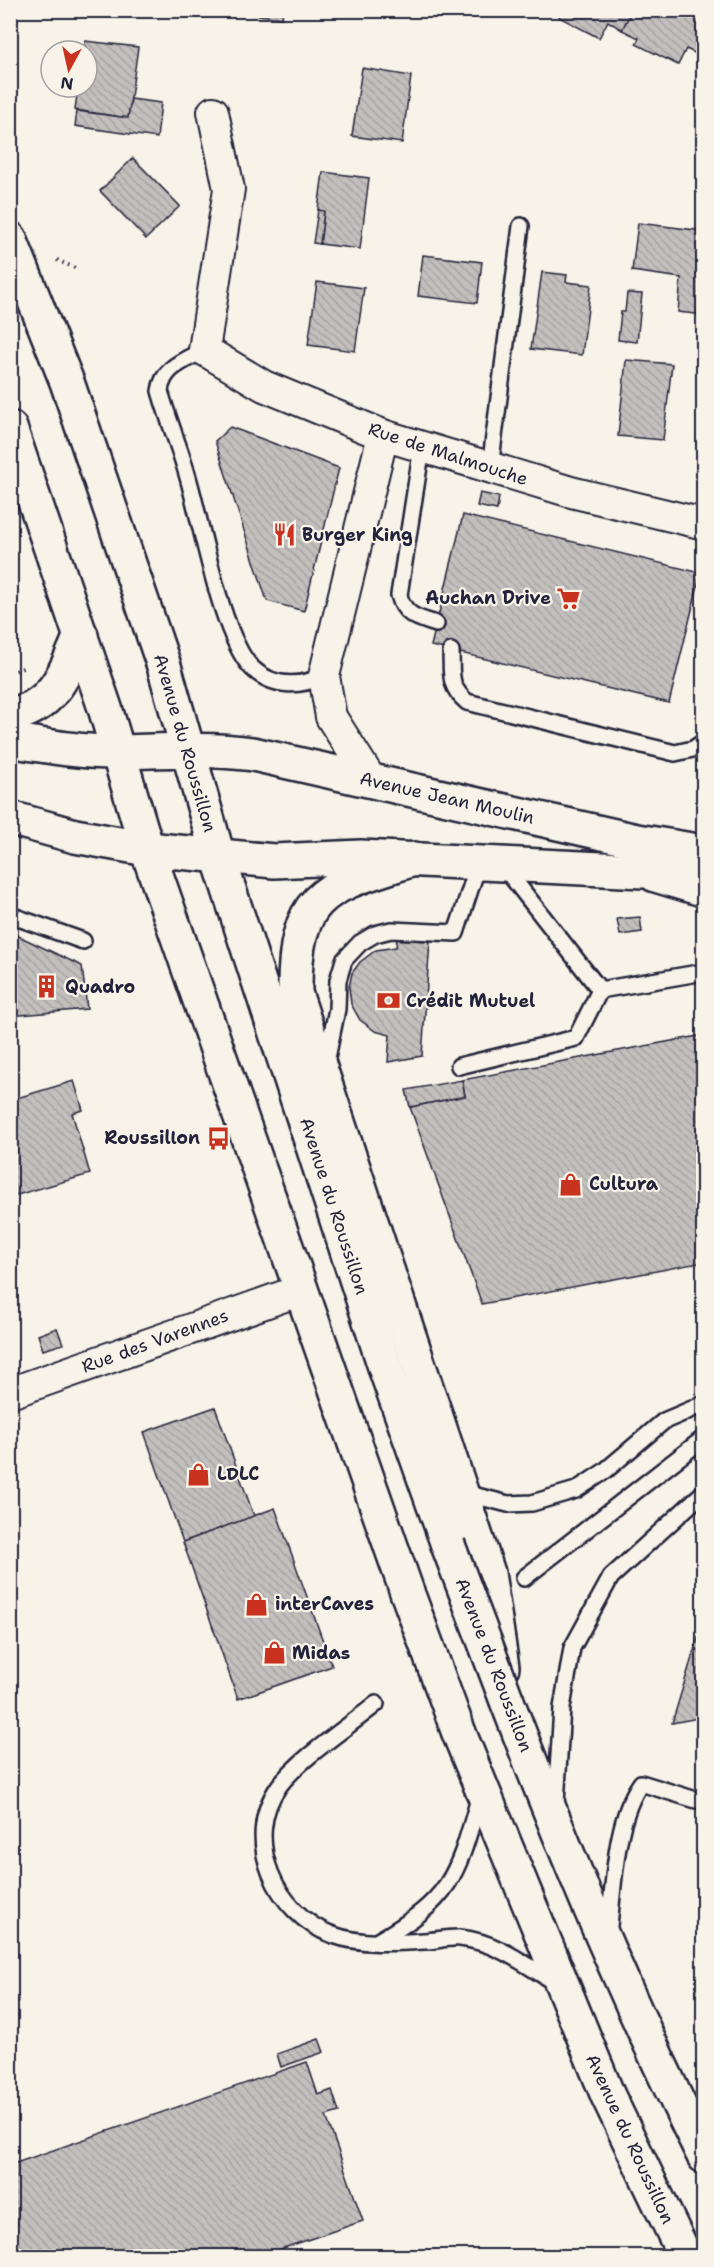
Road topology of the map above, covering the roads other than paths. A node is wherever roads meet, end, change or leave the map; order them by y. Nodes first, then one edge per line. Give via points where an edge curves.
1 (213, 112) dead end
2 (521, 226) dead end
3 (10, 238) edge
4 (204, 350) junction
5 (10, 428) edge
6 (383, 435) junction
7 (423, 447) junction
8 (490, 468) junction
9 (704, 524) edge
10 (436, 624) dead end
11 (81, 635) junction
12 (451, 651) dead end
13 (324, 676) junction
14 (10, 715) edge
15 (10, 740) edge
16 (704, 742) edge
17 (189, 749) junction
18 (118, 752) junction
19 (371, 780) junction
20 (10, 818) edge
21 (147, 849) junction
22 (704, 852) edge
23 (218, 856) junction
24 (414, 859) junction
25 (490, 863) junction
26 (614, 871) junction
27 (704, 874) edge
28 (704, 899) edge
29 (10, 915) edge
30 (83, 941) dead end
31 (704, 972) edge
32 (600, 990) junction
33 (300, 1045) junction
34 (459, 1066) dead end
35 (301, 1290) junction
36 (10, 1393) edge
37 (704, 1404) edge
38 (704, 1438) edge
39 (460, 1492) junction
40 (704, 1492) edge
41 (524, 1578) dead end
42 (507, 1701) junction
43 (376, 1704) dead end
44 (481, 1790) junction
45 (696, 1800) dead end
46 (554, 1824) junction
47 (376, 1942) junction
48 (607, 1949) junction
49 (562, 1988) junction
50 (704, 2156) edge
51 (686, 2256) edge

1 - 4 street via 229,189
2 - 8 lane
3 - 17 main road, Avenue du Roussillon via 66,382
4 - 6 street, Rue de Malmouche via 264,386
4 - 13 lane via 168,370 160,391 232,637 252,668 278,684 304,685
5 - 11 main road, Avenue du Roussillon
6 - 7 street, Rue de Malmouche
6 - 13 street
7 - 8 street, Rue de Malmouche
7 - 10 lane via 399,595 402,608
8 - 9 street, Rue de Malmouche
11 - 14 main road via 51,695 39,706
11 - 18 main road, Avenue du Roussillon
12 - 16 lane via 455,692 467,702 675,753
13 - 19 street via 331,717
15 - 18 main road, Avenue Jean Moulin
17 - 18 main road, Avenue Jean Moulin
17 - 19 main road, Avenue Jean Moulin via 253,754
17 - 23 main road, Avenue du Roussillon
18 - 21 main road, Avenue du Roussillon
19 - 22 main road, Avenue Jean Moulin via 637,841
20 - 21 main road via 75,836
21 - 23 main road
21 - 35 main road, Avenue du Roussillon
23 - 24 main road via 274,861
23 - 33 main road, Avenue du Roussillon
24 - 25 main road
24 - 33 main road via 342,882 316,904 300,934 295,961
25 - 26 main road
25 - 32 lane
25 - 33 lane via 456,933 391,930 360,943 344,960 338,980 337,1009
26 - 27 main road
26 - 28 lane
29 - 30 lane
31 - 32 lane
32 - 34 lane via 576,1038
33 - 39 main road
33 - 42 main road, Avenue du Roussillon, bridge via 387,1373
35 - 36 street, Rue des Varennes
35 - 44 main road, Avenue du Roussillon, bridge
37 - 39 lane via 664,1421 576,1490 532,1503 508,1503
38 - 41 lane
39 - 42 main road via 488,1573
40 - 46 lane via 611,1577 572,1648 562,1708
42 - 46 main road, Avenue du Roussillon
43 - 47 lane via 283,1782 267,1812 264,1838 272,1879 295,1912 333,1936
44 - 47 lane via 459,1865 444,1891 413,1921
44 - 49 main road, Avenue du Roussillon
45 - 48 lane via 641,1783 629,1799 617,1855
46 - 48 main road, Avenue du Roussillon
47 - 49 lane via 456,1937 472,1940 508,1953
48 - 50 main road, Avenue du Roussillon
49 - 51 main road, Avenue du Roussillon via 608,2096

